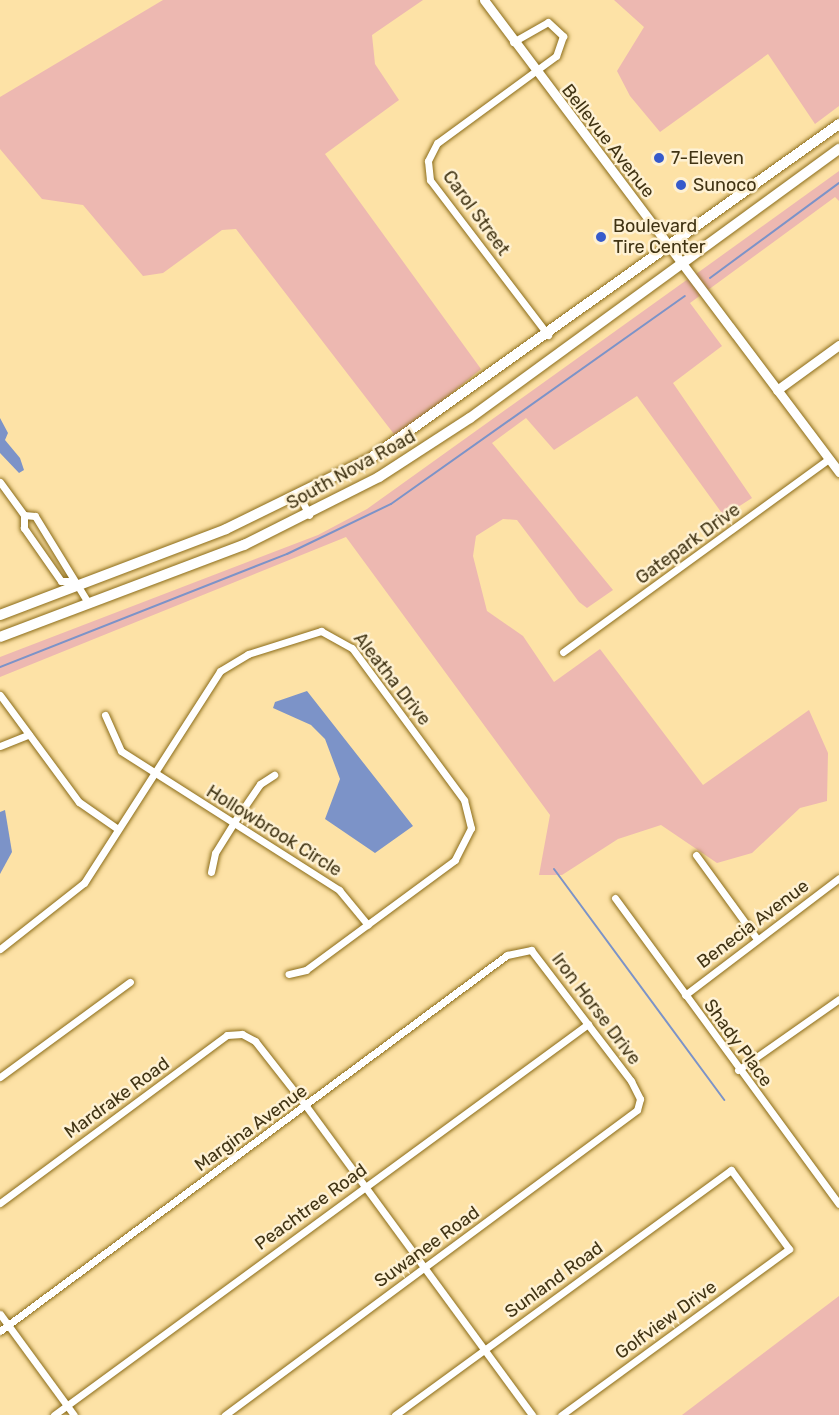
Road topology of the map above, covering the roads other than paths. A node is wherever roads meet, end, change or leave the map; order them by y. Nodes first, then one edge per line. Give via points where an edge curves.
1 (484, 0) edge
2 (513, 42) junction
3 (534, 72) junction
4 (839, 124) edge
5 (839, 149) edge
6 (670, 247) junction
7 (682, 263) junction
8 (548, 335) junction
9 (839, 345) edge
10 (777, 390) junction
11 (830, 459) junction
12 (839, 471) edge
13 (0, 482) edge
14 (300, 497) junction
15 (24, 515) junction
16 (309, 515) junction
17 (74, 583) junction
18 (89, 604) junction
19 (0, 615) edge
20 (0, 637) edge
21 (563, 652) dead end
22 (0, 695) edge
23 (105, 715) dead end
24 (29, 734) junction
25 (0, 746) edge
26 (154, 773) junction
27 (274, 775) dead end
28 (234, 822) junction
29 (118, 829) junction
30 (696, 855) dead end
31 (211, 872) dead end
32 (839, 878) edge
33 (615, 898) dead end
34 (368, 925) junction
35 (757, 939) junction
36 (519, 948) joint
37 (0, 949) edge
38 (288, 974) dead end
39 (129, 982) dead end
40 (685, 995) junction
41 (839, 999) edge
42 (588, 1024) junction
43 (738, 1070) junction
44 (0, 1077) edge
45 (640, 1099) joint
46 (306, 1106) junction
47 (731, 1170) joint
48 (365, 1186) junction
49 (0, 1203) edge
50 (839, 1204) edge
51 (425, 1268) junction
52 (0, 1314) edge
53 (8, 1325) junction
54 (0, 1331) edge
55 (484, 1350) junction
56 (67, 1405) junction
57 (54, 1415) edge
58 (74, 1415) edge
59 (225, 1415) edge
60 (395, 1415) edge
61 (532, 1415) edge
62 (561, 1415) edge

1 - 2 street, Bellevue Avenue
2 - 3 street, Bellevue Avenue
2 - 3 street, Carol Street via 548,22 561,30 560,50
3 - 6 street, Bellevue Avenue
3 - 8 street, Carol Street via 437,143 428,161 430,180
4 - 6 main road, South Nova Road
5 - 7 main road, South Nova Road
6 - 7 street, Bellevue Avenue
6 - 8 main road, South Nova Road
7 - 10 street, Bellevue Avenue
7 - 16 main road, South Nova Road via 440,439
8 - 14 main road, South Nova Road via 399,441
9 - 10 street
10 - 11 street, Bellevue Avenue
11 - 12 street, Bellevue Avenue
11 - 21 street, Gatepark Drive
13 - 15 street
14 - 16 street
14 - 17 main road, South Nova Road
15 - 17 street via 34,516 75,575
15 - 17 street via 24,528 61,581
16 - 18 main road, South Nova Road
17 - 18 street
17 - 19 main road, South Nova Road
18 - 20 main road, South Nova Road
22 - 24 street
23 - 26 street, Hollowbrook Circle via 114,744
24 - 25 street
24 - 29 street via 80,802
26 - 28 street, Hollowbrook Circle
26 - 29 street, Aleatha Drive
26 - 34 street, Aleatha Drive via 226,666 306,632 341,638 460,794 471,818 468,842 455,860
27 - 28 street via 260,784
28 - 31 street via 215,853
28 - 34 street, Hollowbrook Circle via 347,896
29 - 37 street, Aleatha Drive via 72,896
30 - 35 street
32 - 35 street, Benecia Avenue
33 - 40 street, Shady Place
34 - 38 street, Aleatha Drive via 306,970
35 - 40 street, Benecia Avenue
36 - 42 street, Iron Horse Drive via 535,953
36 - 46 street, Margina Avenue
39 - 44 street
40 - 43 street, Shady Place
41 - 43 street
42 - 45 street, Iron Horse Drive
42 - 48 street, Peachtree Road
43 - 50 street, Shady Place
45 - 51 street, Suwanee Road via 634,1114
46 - 48 street
46 - 49 street, Mardrake Road via 255,1041 227,1035
46 - 53 street, Margina Avenue
47 - 55 street, Sunland Road
47 - 62 street, Golfview Drive via 789,1249
48 - 51 street
48 - 56 street, Peachtree Road
51 - 55 street
51 - 59 street, Suwanee Road
52 - 53 street
53 - 54 street, Margina Avenue
53 - 56 street
55 - 60 street, Sunland Road
55 - 61 street
56 - 57 street, Peachtree Road
56 - 58 street

